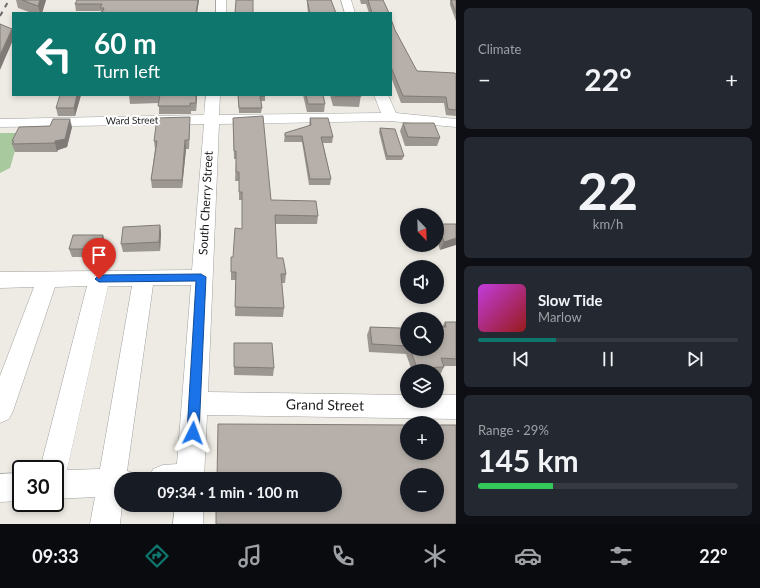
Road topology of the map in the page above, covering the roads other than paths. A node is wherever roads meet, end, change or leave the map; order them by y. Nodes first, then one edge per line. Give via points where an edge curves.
1 (221, 0) edge
2 (346, 0) edge
3 (221, 12) edge
4 (350, 12) edge
5 (213, 96) edge
6 (381, 96) edge
7 (390, 117) junction
8 (211, 119) junction
9 (0, 123) edge
10 (456, 123) edge
11 (201, 277) junction
12 (144, 278) junction
13 (99, 279) junction
14 (0, 280) edge
15 (48, 280) junction
16 (2, 397) edge
17 (195, 403) junction
18 (456, 407) edge
19 (56, 460) edge
20 (118, 472) edge
21 (190, 472) edge
22 (114, 482) edge
23 (64, 485) edge
24 (12, 487) edge
25 (0, 488) edge
26 (114, 492) edge
27 (189, 512) edge
28 (105, 524) edge
29 (188, 524) edge

1 - 3 street
2 - 4 street
5 - 8 street, South Cherry Street
6 - 7 street
7 - 8 street, Ward Street
7 - 10 street, Ward Street
8 - 9 street, Ward Street
8 - 11 street, South Cherry Street
11 - 12 street
11 - 17 street, South Cherry Street
12 - 13 street
12 - 20 street
13 - 15 street
13 - 19 street
14 - 15 street
15 - 16 street
17 - 18 street, Grand Street
17 - 21 street, South Cherry Street
22 - 23 street
24 - 25 street
26 - 28 street
27 - 29 street

